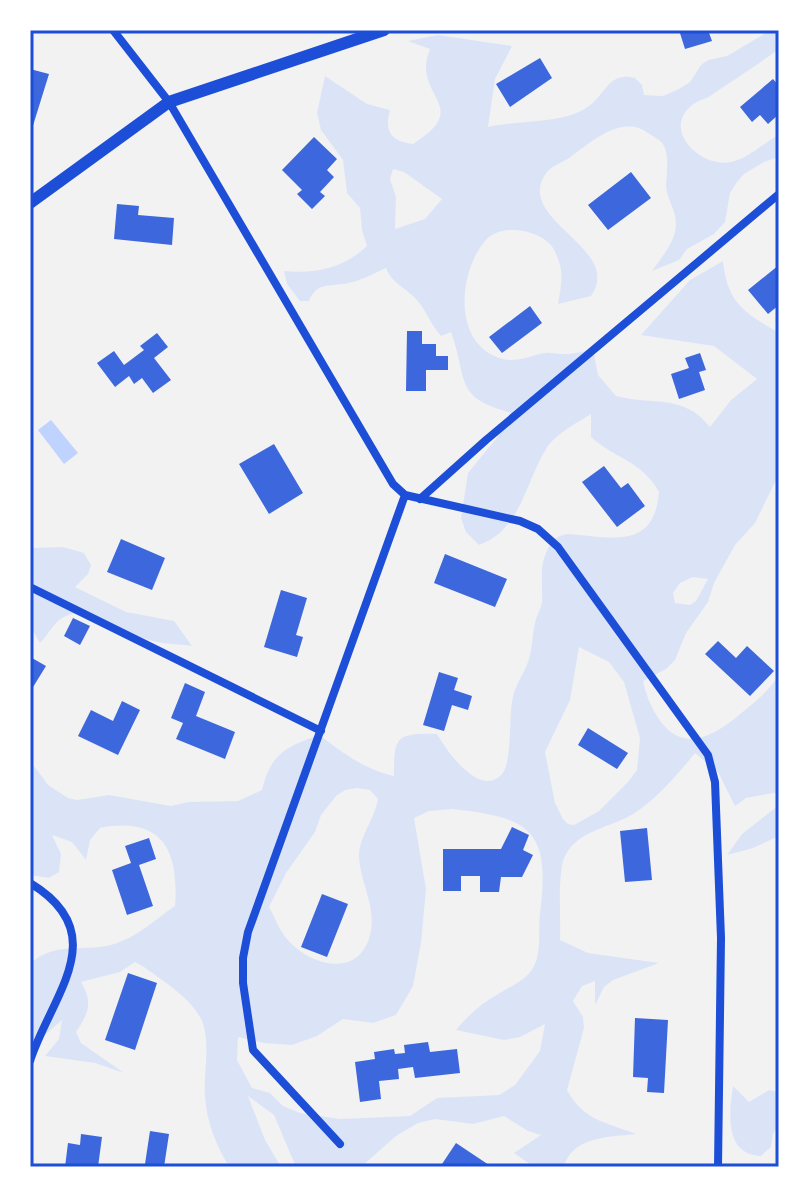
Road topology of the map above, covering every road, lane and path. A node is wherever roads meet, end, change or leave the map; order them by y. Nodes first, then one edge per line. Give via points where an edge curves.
1 (113, 30) edge
2 (384, 30) edge
3 (169, 102) junction
4 (779, 194) edge
5 (30, 203) edge
6 (405, 495) junction
7 (420, 499) junction
8 (30, 587) edge
9 (321, 731) junction
10 (30, 883) edge
11 (30, 1061) edge
12 (340, 1144) dead end
13 (718, 1167) edge

1 - 3 street
2 - 3 street
3 - 5 street
3 - 6 street via 393,484
4 - 7 street
6 - 7 street
6 - 9 street
7 - 13 street via 538,529 558,547 708,755 715,782 721,938
8 - 9 street
9 - 12 street via 248,932 243,983 253,1050
10 - 11 street via 62,909 74,950 71,969

